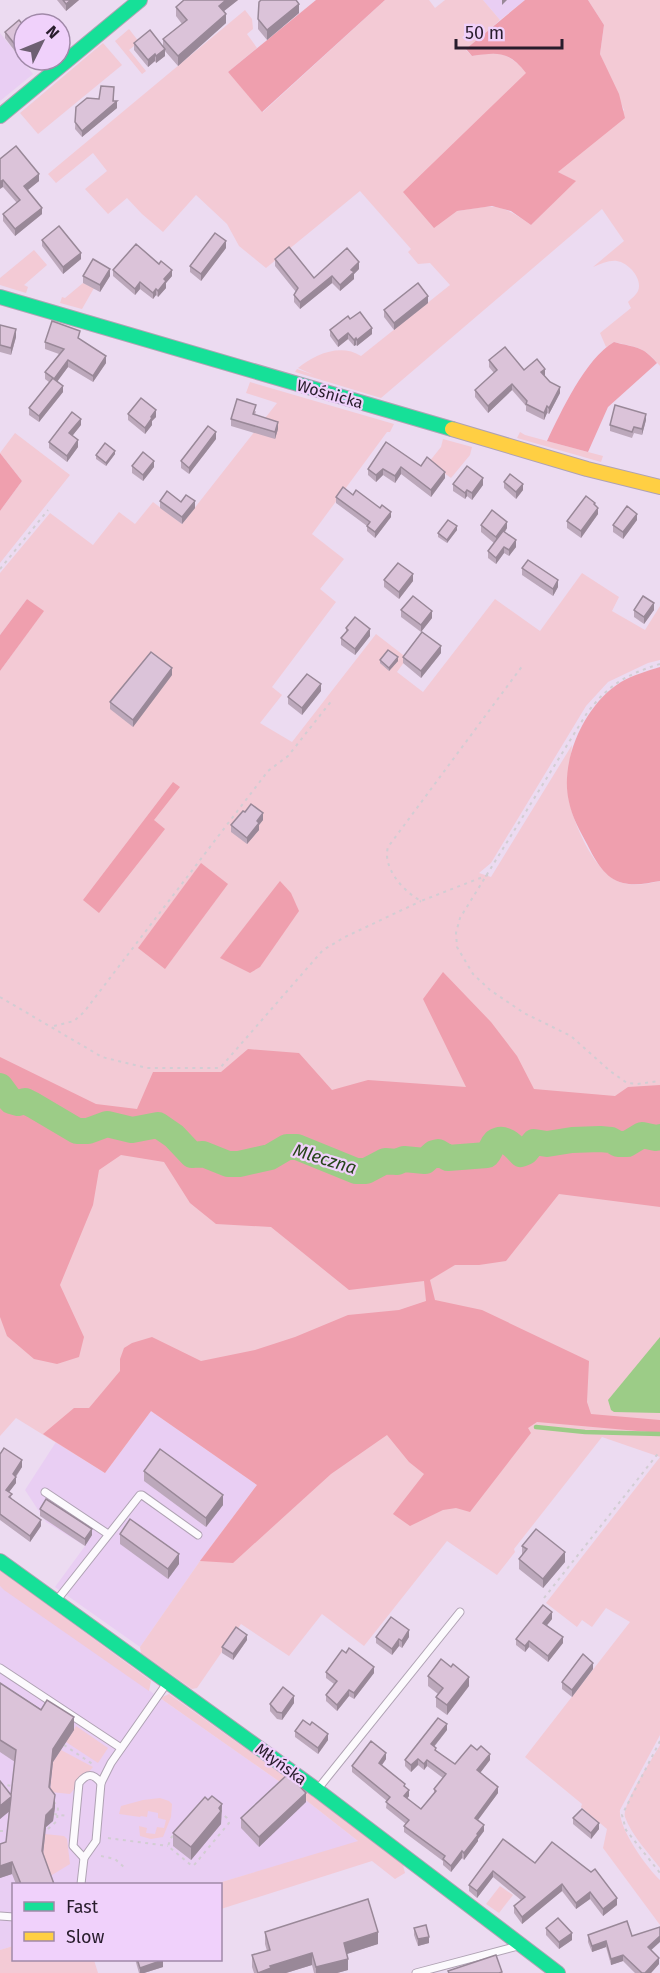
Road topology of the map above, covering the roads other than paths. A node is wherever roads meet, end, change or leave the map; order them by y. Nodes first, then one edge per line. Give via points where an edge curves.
1 (140, 0) edge
2 (0, 116) edge
3 (0, 297) edge
4 (660, 488) edge
5 (45, 1492) dead end
6 (108, 1534) junction
7 (198, 1535) dead end
8 (0, 1561) edge
9 (57, 1601) junction
10 (460, 1612) dead end
11 (0, 1668) edge
12 (168, 1681) junction
13 (121, 1748) junction
14 (101, 1783) junction
15 (317, 1790) junction
16 (84, 1858) junction
17 (81, 1883) edge
18 (522, 1945) junction
19 (416, 1973) edge
20 (558, 1973) edge

1 - 2 street
3 - 4 street, Wośnicka
5 - 6 lane
6 - 7 lane via 142,1495
6 - 9 lane
8 - 9 street, Młyńska
9 - 12 street, Młyńska
10 - 15 lane
11 - 13 lane
12 - 13 lane
12 - 15 street, Młyńska
13 - 14 lane
14 - 16 lane via 96,1841
14 - 16 lane via 89,1774 79,1783 73,1846
15 - 18 street, Młyńska
16 - 17 lane
18 - 19 lane
18 - 20 street, Młyńska

